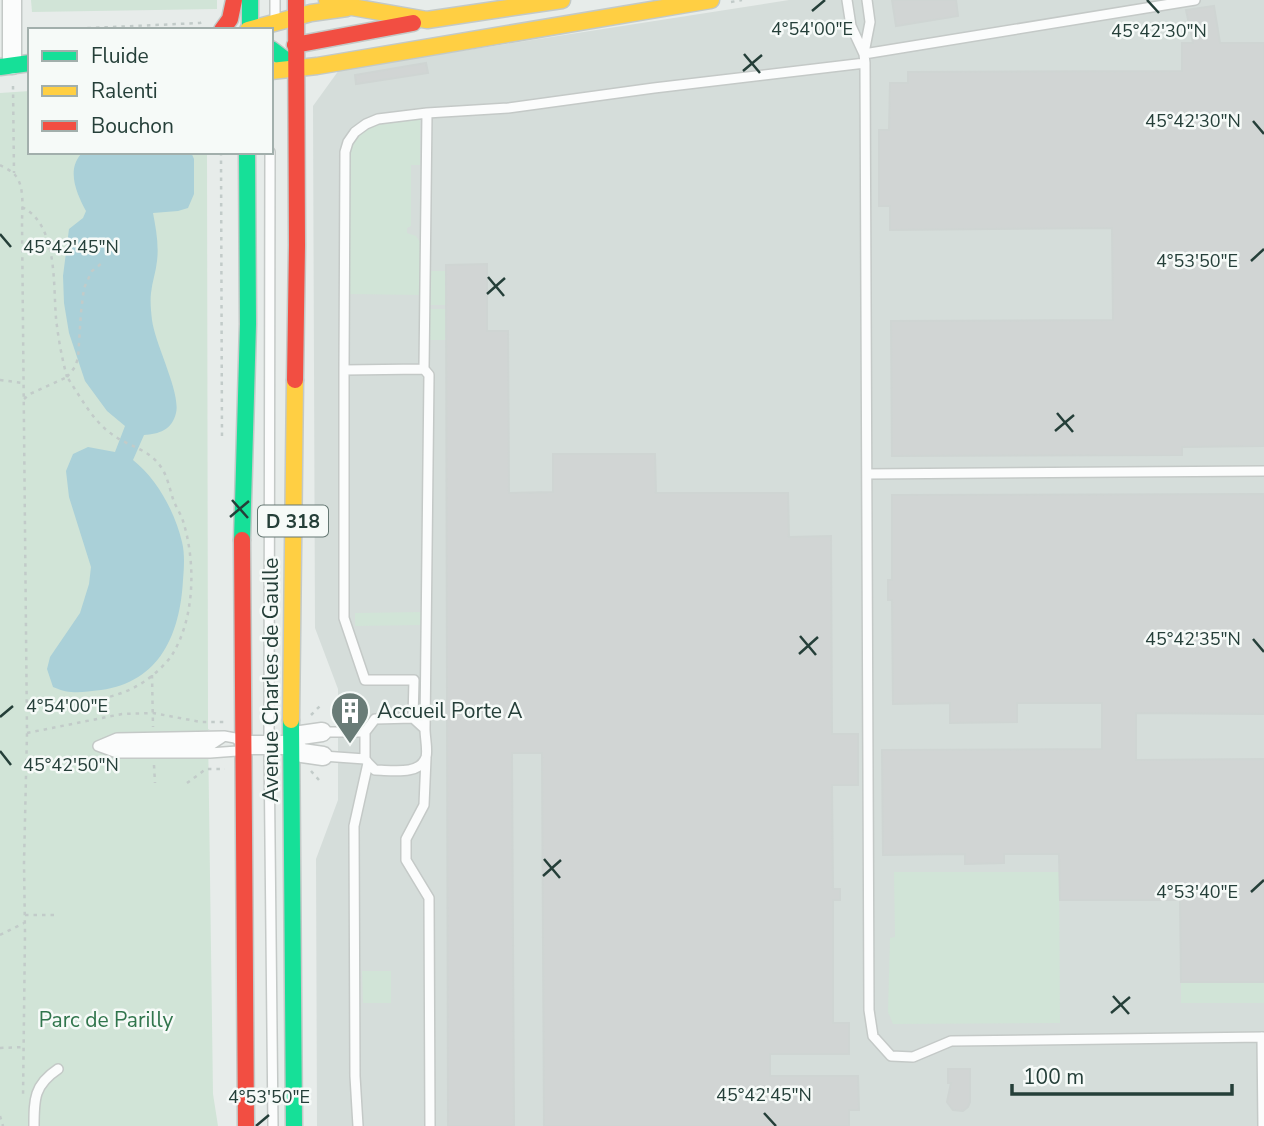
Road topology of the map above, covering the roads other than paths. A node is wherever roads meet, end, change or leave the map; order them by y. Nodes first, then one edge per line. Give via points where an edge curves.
1 (12, 0) edge
2 (234, 0) edge
3 (250, 0) edge
4 (260, 0) edge
5 (275, 0) edge
6 (296, 0) edge
7 (327, 0) edge
8 (562, 0) edge
9 (571, 0) edge
10 (710, 0) edge
11 (847, 0) edge
12 (867, 0) edge
13 (1195, 0) edge
14 (352, 7) junction
15 (295, 18) junction
16 (427, 20) junction
17 (575, 23) junction
18 (223, 28) edge
19 (257, 28) edge
20 (295, 45) junction
21 (273, 51) edge
22 (864, 59) junction
23 (295, 67) junction
24 (11, 70) edge
25 (273, 71) edge
26 (28, 77) edge
27 (427, 113) junction
28 (247, 154) edge
29 (270, 154) edge
30 (424, 369) junction
31 (344, 370) junction
32 (1264, 471) edge
33 (867, 474) junction
34 (413, 718) junction
35 (316, 727) joint
36 (425, 729) junction
37 (366, 732) junction
38 (224, 736) junction
39 (211, 744) junction
40 (244, 745) junction
41 (269, 745) junction
42 (292, 745) junction
43 (98, 746) junction
44 (224, 753) junction
45 (323, 756) joint
46 (426, 758) junction
47 (367, 761) junction
48 (1263, 1037) edge
49 (58, 1069) dead end
50 (34, 1126) edge
51 (246, 1126) edge
52 (273, 1126) edge
53 (293, 1126) edge
54 (358, 1126) edge
55 (430, 1126) edge
56 (1263, 1126) edge

1 - 24 street
2 - 18 main road
3 - 19 main road
4 - 19 main road
5 - 19 lane
6 - 15 main road, Avenue Charles de Gaulle
7 - 14 main road
8 - 16 main road
9 - 17 street
10 - 17 main road
11 - 22 lane
12 - 22 lane via 870,22
13 - 22 lane
14 - 15 main road
14 - 16 main road
15 - 19 main road
15 - 20 main road, Avenue Charles de Gaulle
16 - 20 main road
17 - 23 main road
20 - 23 main road, Avenue Charles de Gaulle
21 - 23 main road
22 - 27 lane via 508,108
22 - 33 lane
23 - 25 main road
23 - 42 main road, Avenue Charles de Gaulle / D 318
24 - 26 main road
27 - 30 lane
27 - 31 lane via 378,119 355,132 348,142
28 - 40 main road, Avenue Charles de Gaulle / D 318
29 - 41 lane
30 - 31 lane
30 - 36 lane via 429,375
31 - 34 lane via 344,618 365,680 414,680
32 - 33 lane
33 - 48 lane via 869,1010 873,1036 891,1056 913,1057 951,1041
34 - 36 lane
34 - 37 lane via 374,719
35 - 37 lane
35 - 42 street
36 - 46 lane
37 - 47 lane
38 - 39 lane
38 - 40 lane
38 - 43 lane via 117,738
39 - 43 lane
39 - 44 lane
40 - 41 street
40 - 44 lane
40 - 51 main road, Avenue Charles de Gaulle / D 318
41 - 42 street
41 - 52 lane
42 - 45 street via 302,753
42 - 53 main road, Avenue Charles de Gaulle / D 318
43 - 44 lane via 117,753
45 - 47 lane
46 - 47 lane via 413,770 375,770
46 - 55 lane via 425,805 406,839 406,860 429,898
47 - 54 lane via 354,826
48 - 56 lane
49 - 50 lane via 45,1078 34,1100

